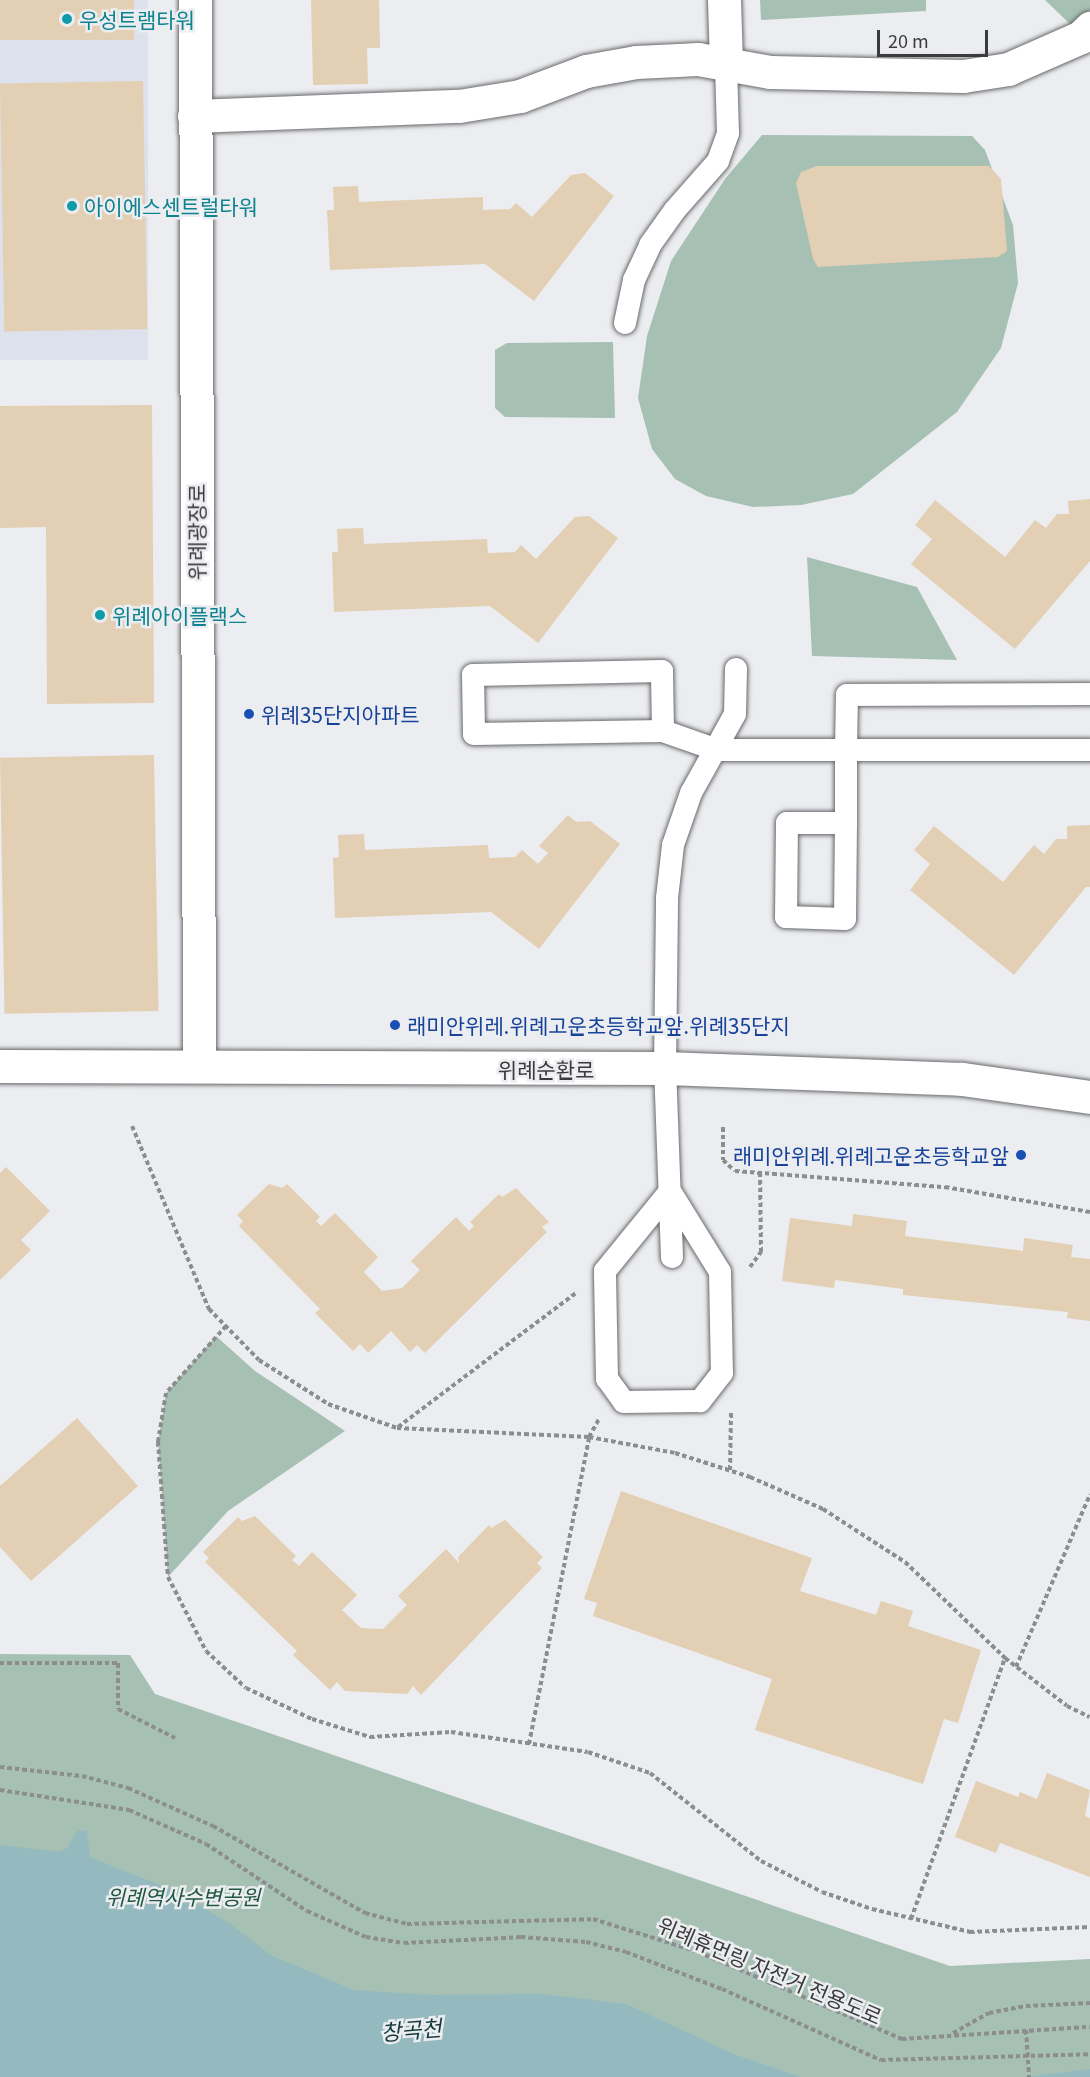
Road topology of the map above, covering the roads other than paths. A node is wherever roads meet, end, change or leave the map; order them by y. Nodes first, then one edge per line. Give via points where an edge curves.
1 (195, 0) edge
2 (724, 0) edge
3 (1090, 28) edge
4 (726, 64) junction
5 (194, 116) junction
6 (625, 323) dead end
7 (736, 669) dead end
8 (1090, 694) edge
9 (663, 731) junction
10 (717, 750) junction
11 (846, 750) junction
12 (1090, 750) edge
13 (846, 823) junction
14 (199, 1065) junction
15 (0, 1066) edge
16 (665, 1068) junction
17 (1090, 1097) edge
18 (670, 1191) junction
19 (672, 1257) dead end

1 - 5 street, 위례광장로
2 - 4 street
3 - 4 street via 1081,38 1008,69 963,76 770,72
4 - 5 street via 698,59 636,62 586,71 520,96 459,106
4 - 6 lane via 728,133 718,161 675,210 651,245 634,280
5 - 14 street, 위례광장로
7 - 10 lane via 735,714
8 - 11 lane via 847,695
9 - 9 lane via 474,734 473,675 662,671
9 - 10 lane
10 - 11 lane
10 - 16 lane via 690,794 673,845 667,898
11 - 12 lane
11 - 13 lane
13 - 13 lane via 845,919 786,917 787,823
14 - 15 street, 위례순환로
14 - 16 street, 위례순환로
16 - 17 street, 위례순환로 via 962,1078
16 - 18 lane
18 - 18 lane via 604,1271 607,1379 624,1402 700,1401 722,1373 720,1272
18 - 19 lane

